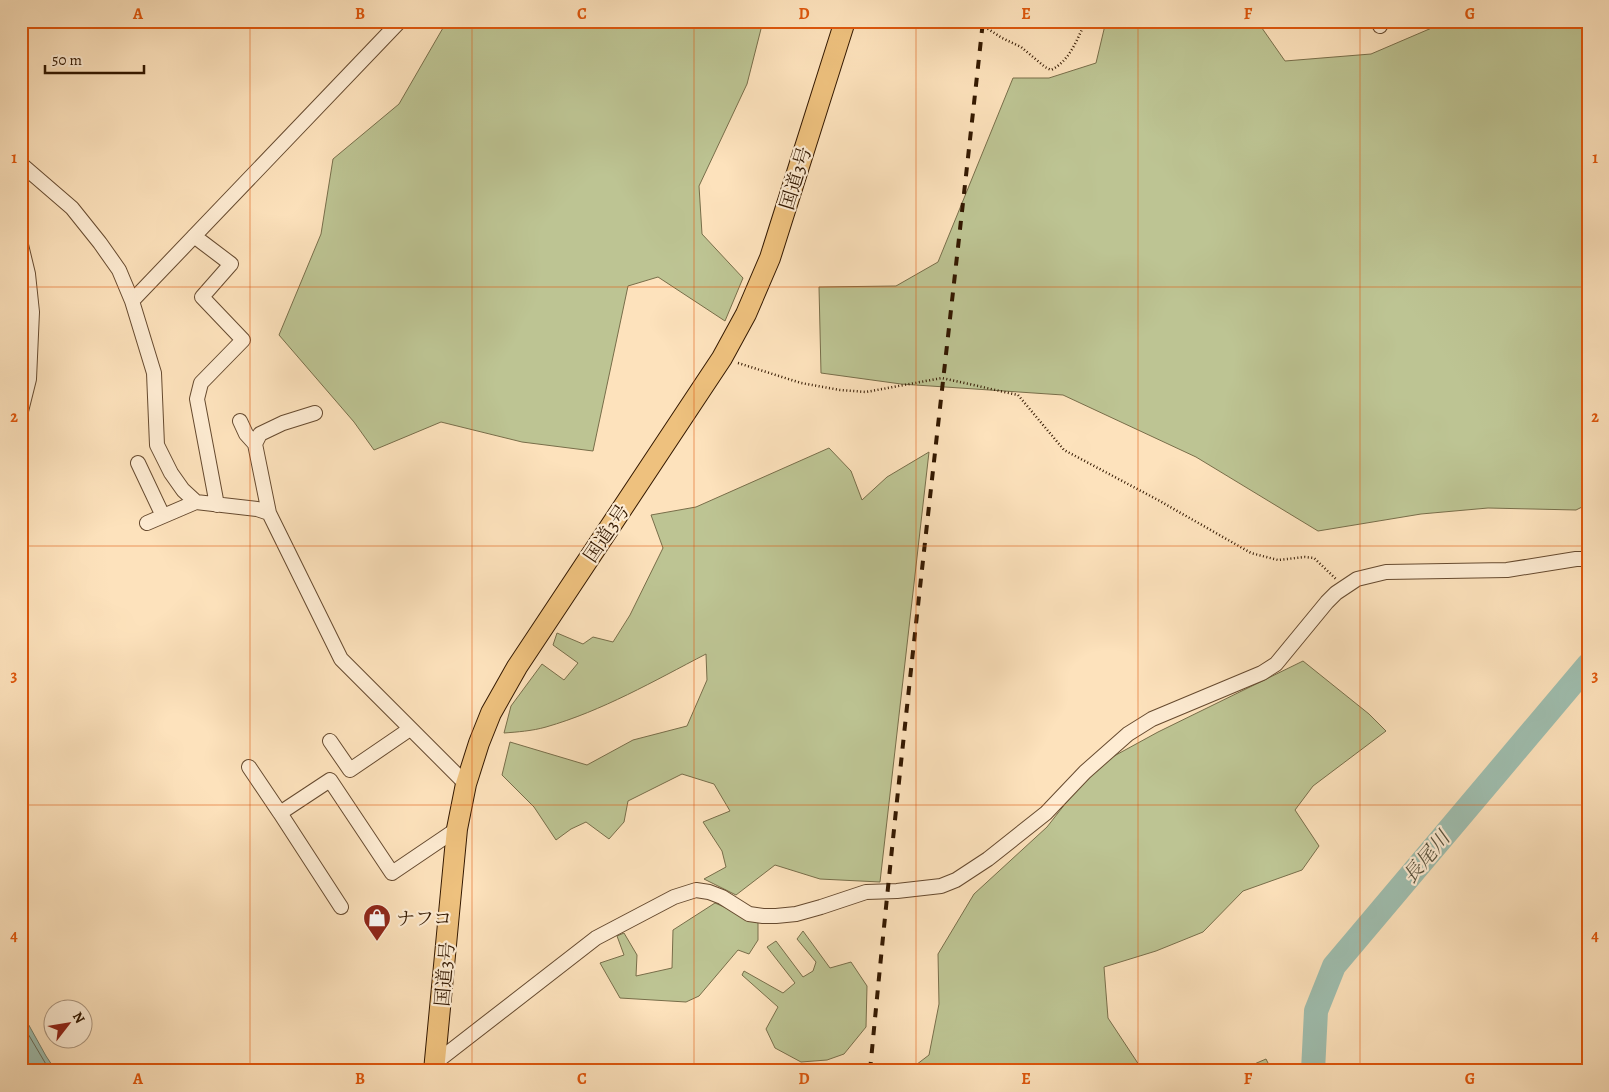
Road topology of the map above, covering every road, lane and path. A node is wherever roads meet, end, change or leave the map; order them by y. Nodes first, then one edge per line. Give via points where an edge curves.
1 (400, 21) edge
2 (844, 21) edge
3 (976, 21) edge
4 (1086, 21) edge
5 (21, 164) edge
6 (194, 236) junction
7 (21, 245) edge
8 (132, 301) junction
9 (722, 358) junction
10 (21, 410) edge
11 (315, 413) dead end
12 (240, 422) dead end
13 (255, 444) junction
14 (138, 463) dead end
15 (196, 502) junction
16 (217, 504) junction
17 (269, 513) junction
18 (163, 516) junction
19 (147, 523) dead end
20 (1588, 559) edge
21 (1345, 586) junction
22 (410, 729) junction
23 (330, 741) dead end
24 (248, 767) dead end
25 (466, 784) junction
26 (280, 813) junction
27 (458, 829) junction
28 (341, 907) dead end
29 (435, 1068) edge

1 - 6 street
2 - 9 highway, 国道3号 via 770,258 746,314
3 - 4 path via 1022,47 1051,70 1068,56
5 - 8 street via 82,220 119,270
6 - 8 street
6 - 16 street via 231,264 202,297 243,340 201,383 198,398
7 - 10 street via 32,312 29,379
8 - 15 street via 154,373 157,445 171,473
9 - 21 path via 801,383 840,390 866,392 942,378 1018,395 1064,450 1251,553 1278,560 1314,558
9 - 25 highway, 国道3号 via 517,667 491,713
11 - 13 street via 260,434
12 - 13 street
13 - 17 street
14 - 18 street
15 - 16 street
15 - 18 street
16 - 17 street
17 - 22 street via 341,659
18 - 19 street
20 - 21 street via 1507,570 1386,572 1357,579
21 - 29 street via 1276,664 1128,734 1091,766 1046,813 956,880 941,886 866,892 813,910 776,916 749,914 709,892 696,890 674,897 596,938
22 - 23 street via 350,770
22 - 25 street
24 - 26 street
25 - 27 highway, 国道3号
26 - 27 street via 330,780 392,873
26 - 28 street
27 - 29 highway, 国道3号

